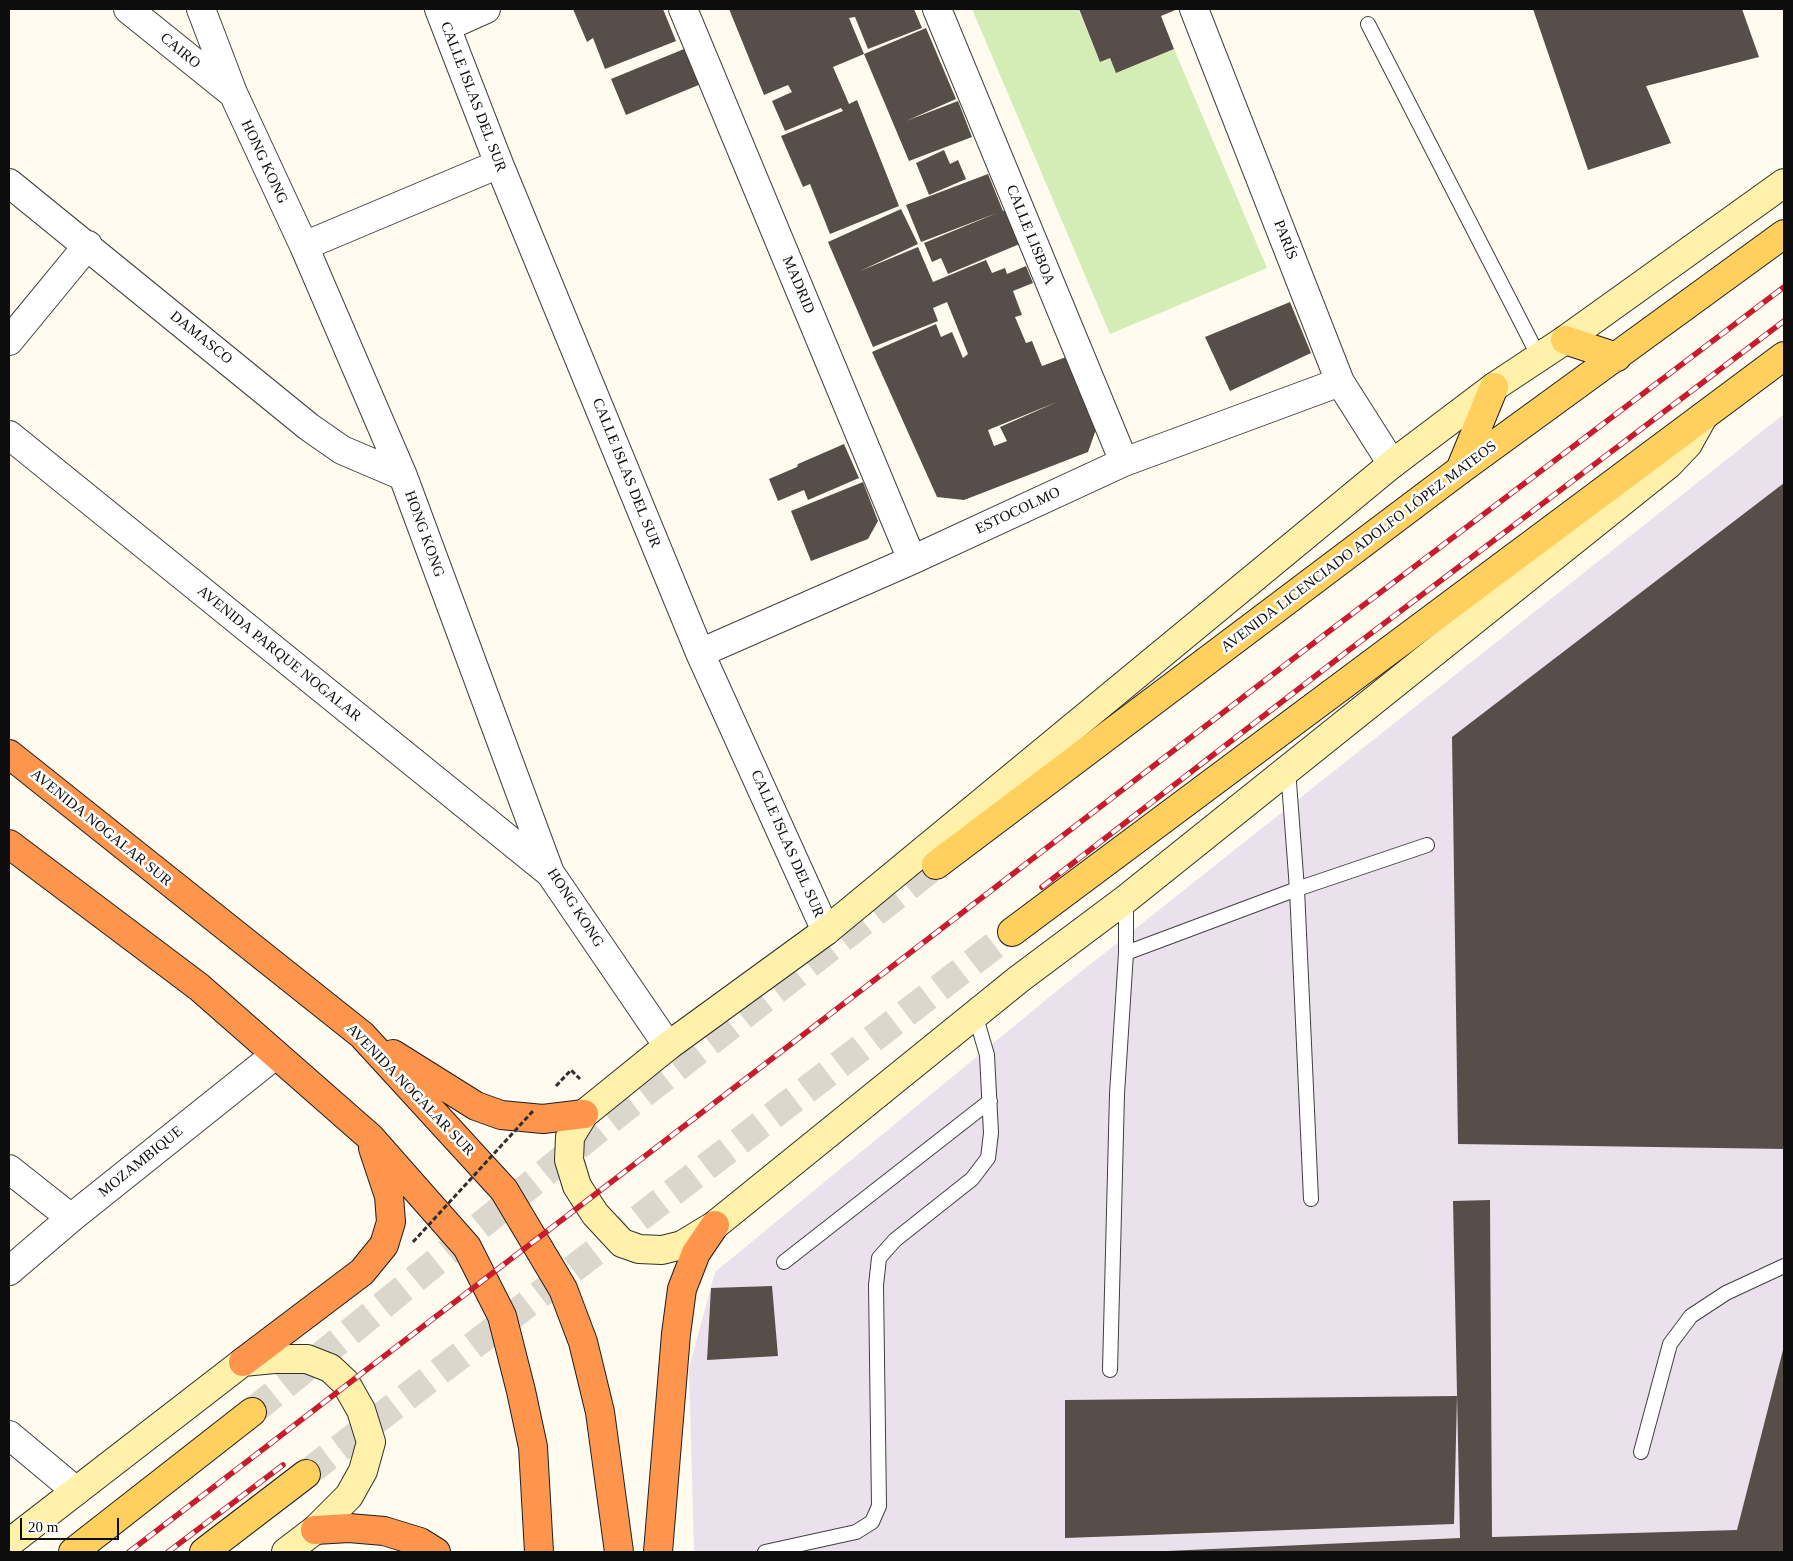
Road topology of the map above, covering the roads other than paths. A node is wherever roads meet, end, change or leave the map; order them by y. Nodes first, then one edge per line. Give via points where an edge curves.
1 (128, 9) edge
2 (201, 9) edge
3 (486, 9) edge
4 (683, 9) edge
5 (937, 9) edge
6 (1194, 9) edge
7 (442, 18) edge
8 (1368, 24) dead end
9 (233, 93) junction
10 (499, 164) junction
11 (9, 183) edge
12 (1784, 183) edge
13 (1784, 234) edge
14 (88, 245) junction
15 (304, 246) junction
16 (1565, 340) junction
17 (9, 341) edge
18 (1539, 356) junction
19 (1617, 356) junction
20 (1784, 356) edge
21 (1340, 382) junction
22 (1494, 387) junction
23 (1703, 417) junction
24 (9, 436) edge
25 (1124, 462) junction
26 (1392, 464) junction
27 (1460, 470) junction
28 (402, 476) junction
29 (912, 560) junction
30 (700, 653) junction
31 (9, 754) edge
32 (1288, 769) junction
33 (9, 844) edge
34 (1428, 845) dead end
35 (936, 865) tunnel mouth
36 (550, 873) junction
37 (1298, 889) junction
38 (1126, 899) junction
39 (826, 931) junction
40 (1012, 932) tunnel mouth
41 (1126, 954) junction
42 (975, 1014) junction
43 (362, 1035) junction
44 (668, 1046) junction
45 (275, 1055) junction
46 (990, 1101) junction
47 (584, 1114) junction
48 (370, 1137) junction
49 (9, 1169) edge
50 (1311, 1199) dead end
51 (71, 1218) junction
52 (715, 1225) junction
53 (784, 1262) dead end
54 (1784, 1266) edge
55 (9, 1271) edge
56 (244, 1362) junction
57 (1110, 1370) dead end
58 (252, 1412) tunnel mouth
59 (9, 1435) edge
60 (1641, 1452) dead end
61 (306, 1474) tunnel mouth
62 (76, 1491) junction
63 (315, 1530) junction
64 (9, 1543) edge
65 (73, 1552) edge
66 (204, 1552) edge
67 (286, 1552) edge
68 (436, 1552) edge
69 (539, 1552) edge
70 (619, 1552) edge
71 (658, 1552) edge
72 (765, 1552) edge

1 - 9 street, CAIRO
2 - 9 street, HONG KONG
3 - 7 street
4 - 29 street, MADRID
5 - 25 street, CALLE LISBOA
6 - 21 street, PARÍS
7 - 10 street, CALLE ISLAS DEL SUR
8 - 18 lane
9 - 15 street, HONG KONG
10 - 15 street
10 - 30 street, CALLE ISLAS DEL SUR
11 - 14 street, DAMASCO
12 - 16 street
13 - 19 main road, AVENIDA LICENCIADO ADOLFO LÓPEZ MATEOS
14 - 17 street
14 - 28 street, DAMASCO via 309,427 342,450
15 - 28 street, HONG KONG
16 - 18 street
16 - 19 main road
18 - 22 street
19 - 27 main road, AVENIDA LICENCIADO ADOLFO LÓPEZ MATEOS
20 - 23 main road
21 - 25 street, ESTOCOLMO
21 - 26 street, PARÍS
22 - 26 street
22 - 27 main road
23 - 32 street via 1688,444 1669,464
23 - 40 main road
24 - 36 street, AVENIDA PARQUE NOGALAR
25 - 29 street, ESTOCOLMO
26 - 39 street
27 - 35 main road, AVENIDA LICENCIADO ADOLFO LÓPEZ MATEOS
28 - 36 street, HONG KONG
29 - 30 street, ESTOCOLMO
30 - 39 street, CALLE ISLAS DEL SUR
31 - 43 highway, AVENIDA NOGALAR SUR
32 - 37 lane
32 - 38 street
33 - 45 highway via 199,987
34 - 37 lane
36 - 44 street, HONG KONG
37 - 41 lane
37 - 50 lane
38 - 41 lane
38 - 42 street
39 - 44 street
41 - 57 lane via 1117,1094
42 - 46 lane via 987,1055
42 - 52 street
43 - 47 highway via 455,1094 501,1116 543,1119
43 - 70 highway, AVENIDA NOGALAR SUR via 504,1190 563,1290 583,1342 600,1412
44 - 47 street
45 - 48 highway
45 - 51 street, MOZAMBIQUE
46 - 53 lane
46 - 72 lane via 988,1158 972,1179 895,1240 879,1258 876,1285 879,1506 872,1522 856,1532
47 - 52 street via 570,1137 569,1160 577,1186 595,1214 622,1243 640,1249 662,1250 682,1245
48 - 56 highway via 389,1196 391,1222 384,1245 362,1272
48 - 69 highway via 467,1246 502,1316 533,1447
49 - 51 street
51 - 55 street, MOZAMBIQUE
52 - 71 highway via 696,1253 682,1290
54 - 60 lane via 1726,1293 1691,1316 1670,1344
56 - 62 street
56 - 63 street via 274,1358 307,1359 330,1368 345,1382 361,1410 370,1442 363,1470 349,1496
58 - 65 main road
59 - 62 street
61 - 66 main road
62 - 64 street
63 - 67 street
63 - 68 highway via 384,1531 420,1542

